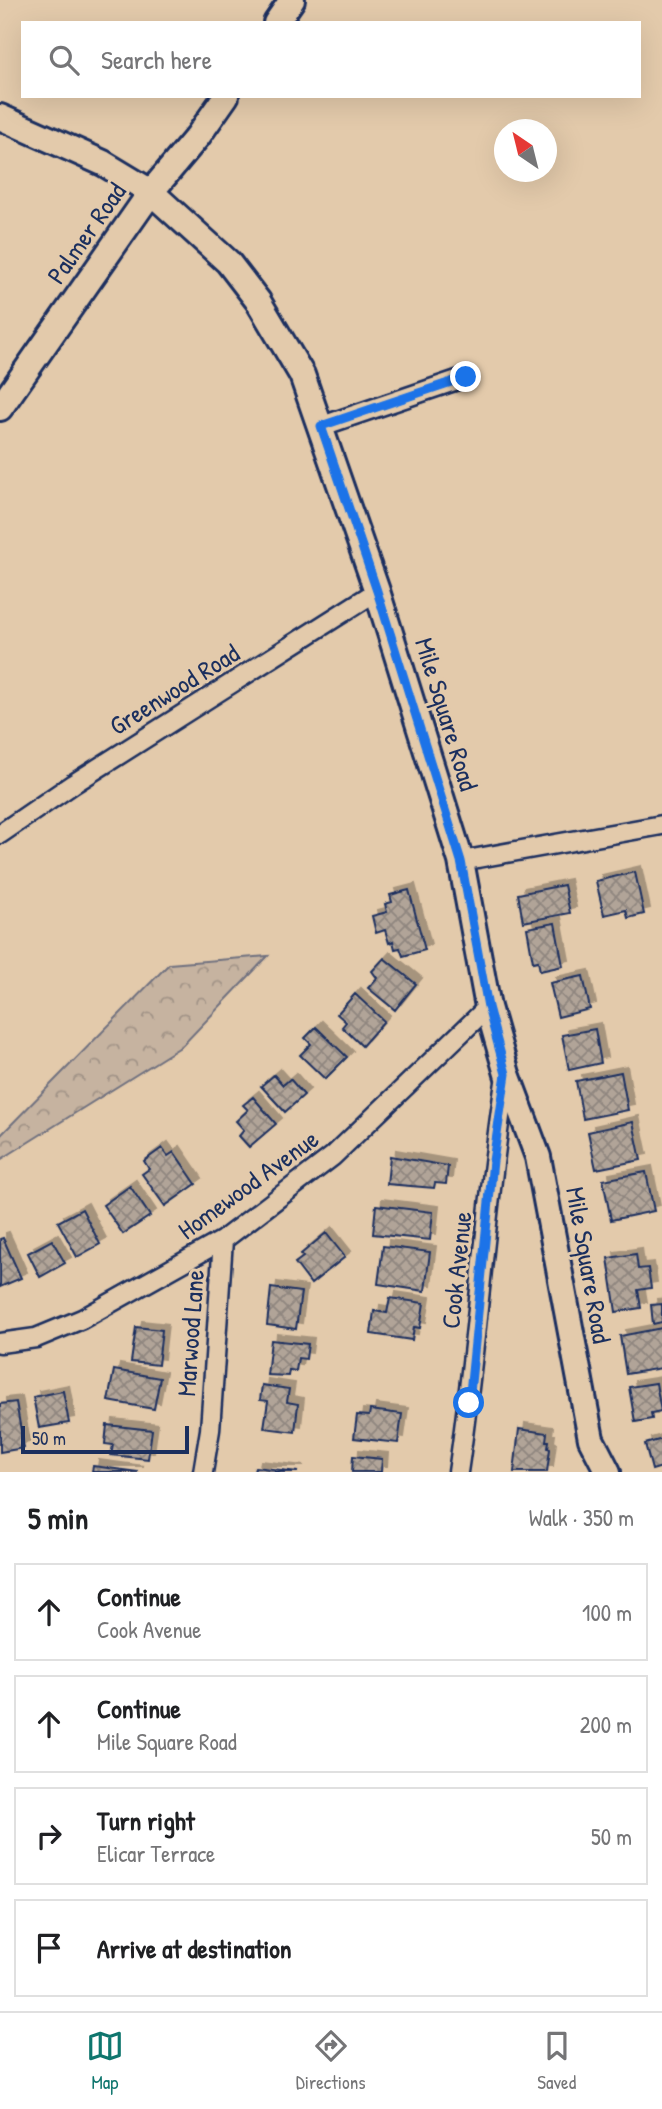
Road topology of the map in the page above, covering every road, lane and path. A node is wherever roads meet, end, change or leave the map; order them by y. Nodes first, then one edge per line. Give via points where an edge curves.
1 (292, 0) edge
2 (277, 21) edge
3 (225, 98) edge
4 (0, 117) edge
5 (151, 192) junction
6 (466, 377) dead end
7 (0, 408) edge
8 (321, 426) junction
9 (377, 591) junction
10 (662, 825) edge
11 (0, 834) edge
12 (461, 861) junction
13 (488, 1007) junction
14 (506, 1074) junction
15 (223, 1240) junction
16 (0, 1343) edge
17 (203, 1472) edge
18 (458, 1472) edge
19 (608, 1472) edge

1 - 2 street
3 - 5 street, Palmer Road
4 - 5 street, Mile Square Road via 103,163
5 - 7 street, Palmer Road
5 - 8 street, Mile Square Road via 228,262 258,301 302,375
6 - 8 street
8 - 9 street, Mile Square Road
9 - 11 street, Greenwood Road
9 - 12 street, Mile Square Road
10 - 12 street
12 - 13 street, Mile Square Road
13 - 14 street, Mile Square Road
13 - 15 street, Homewood Avenue via 333,1156
14 - 18 street, Cook Avenue
14 - 19 street, Mile Square Road via 538,1157 590,1439
15 - 16 street, Homewood Avenue via 82,1319 36,1339
15 - 17 street, Marwood Lane

